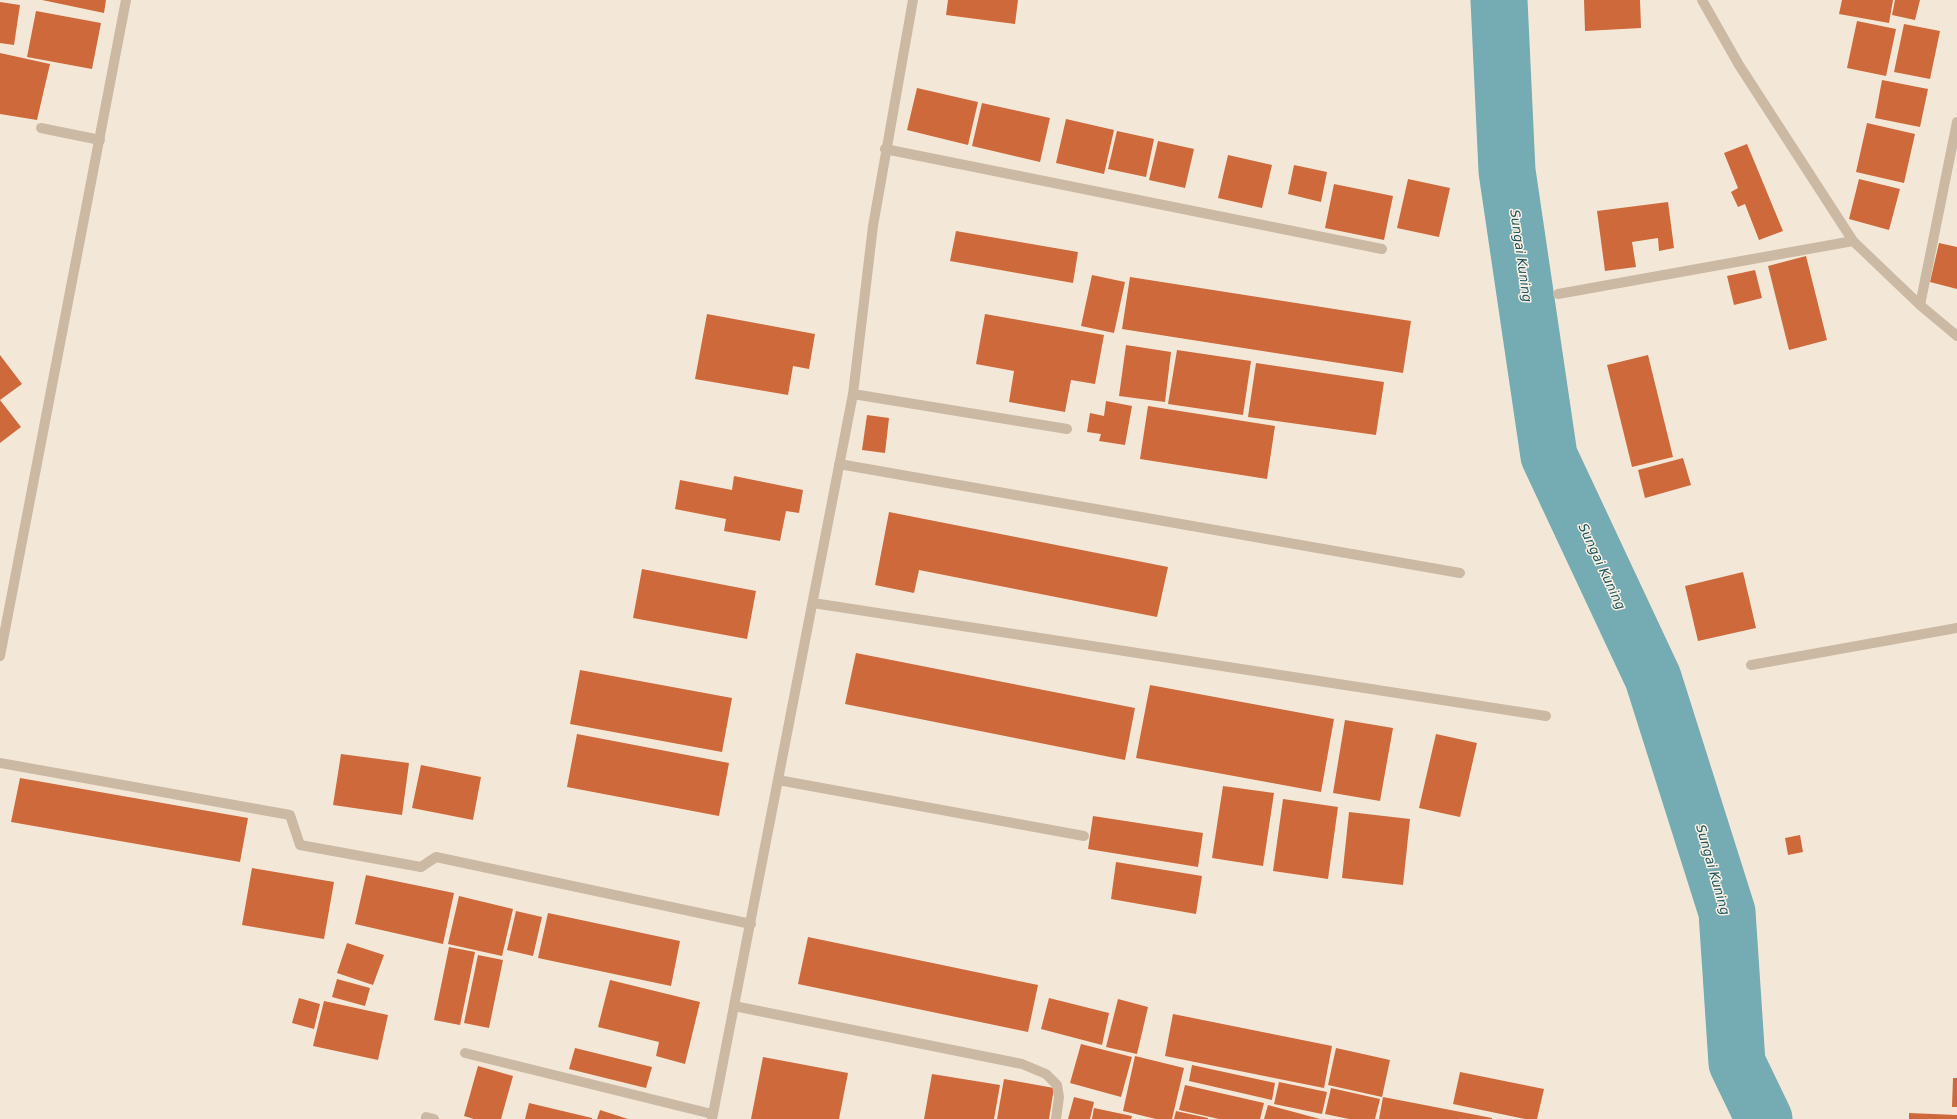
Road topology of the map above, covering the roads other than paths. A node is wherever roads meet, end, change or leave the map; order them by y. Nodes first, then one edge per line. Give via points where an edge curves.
1 (126, 0) edge
2 (913, 0) edge
3 (1702, 0) edge
4 (1957, 122) edge
5 (41, 128) dead end
6 (100, 140) junction
7 (885, 149) junction
8 (1853, 240) junction
9 (1382, 250) dead end
10 (1558, 294) dead end
11 (1920, 305) junction
12 (1957, 336) edge
13 (853, 394) junction
14 (1067, 429) dead end
15 (839, 464) junction
16 (1460, 573) dead end
17 (813, 603) junction
18 (1957, 628) edge
19 (0, 656) edge
20 (1751, 665) dead end
21 (1546, 716) dead end
22 (0, 762) edge
23 (778, 780) junction
24 (1084, 836) dead end
25 (751, 924) junction
26 (734, 1006) junction
27 (465, 1053) dead end
28 (712, 1116) edge
29 (1056, 1119) edge

1 - 6 street
2 - 7 street
3 - 8 street via 1739,65
4 - 11 street
5 - 6 street
6 - 19 street
7 - 9 street
7 - 13 street
8 - 10 street
8 - 11 street
11 - 12 street
13 - 14 street
13 - 15 street
15 - 16 street
15 - 17 street
17 - 21 street
17 - 23 street
18 - 20 street
22 - 25 street via 290,815 300,844 422,867 436,857
23 - 24 street
23 - 25 street
25 - 26 street
26 - 28 street
26 - 29 street via 1022,1064 1046,1074 1058,1085
27 - 28 street

